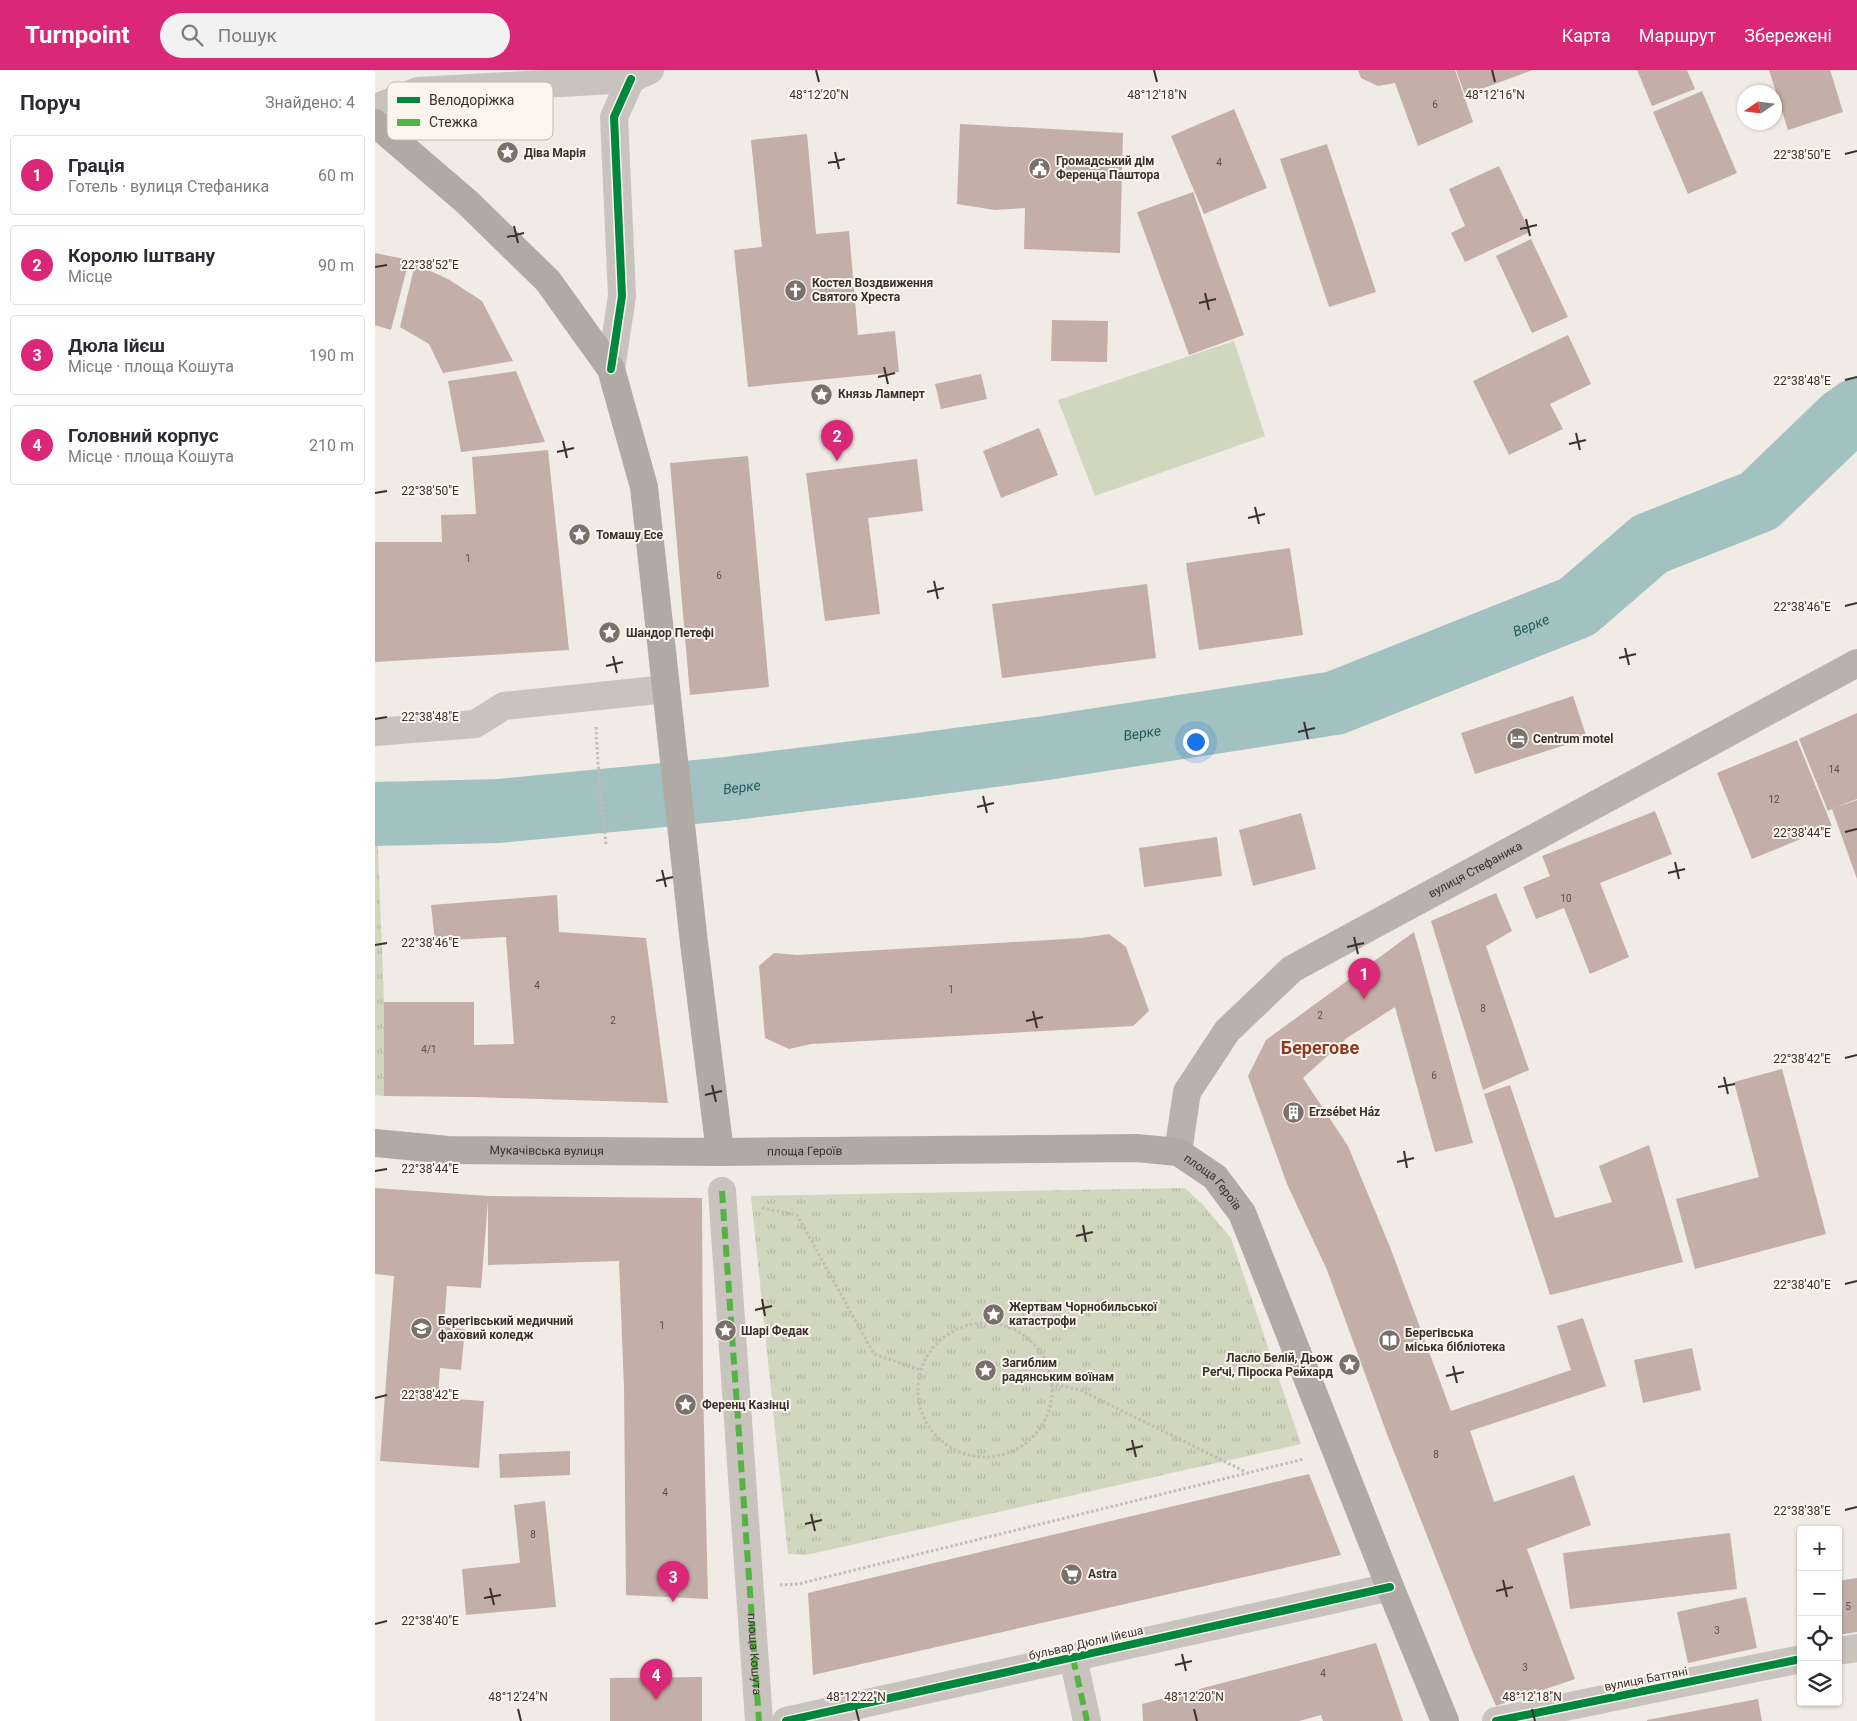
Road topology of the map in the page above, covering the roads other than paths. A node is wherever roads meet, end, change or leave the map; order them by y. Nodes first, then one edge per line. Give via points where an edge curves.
1 (641, 74) edge
2 (536, 82) edge
3 (387, 103) edge
4 (375, 108) edge
5 (375, 123) edge
6 (387, 133) edge
7 (395, 140) edge
8 (611, 369) junction
9 (1857, 663) edge
10 (667, 696) junction
11 (375, 732) edge
12 (375, 1143) edge
13 (720, 1152) junction
14 (1178, 1152) junction
15 (722, 1191) dead end
16 (1390, 1587) junction
17 (1857, 1648) edge
18 (1842, 1650) edge
19 (1073, 1658) junction
20 (1797, 1660) edge
21 (759, 1721) edge
22 (786, 1721) edge
23 (1087, 1721) edge
24 (1445, 1721) edge
25 (1496, 1721) edge

1 - 2 street
1 - 8 street via 614,117 622,296
3 - 4 street
5 - 6 highway
7 - 8 highway via 467,202 548,281
8 - 10 highway via 644,487
9 - 14 main road, вулиця Стефаника via 1292,969 1227,1031 1187,1092
10 - 11 street via 503,706 475,724
10 - 13 highway
12 - 13 highway, Мукачівська вулиця via 448,1150
13 - 14 highway, площа Героїв via 1136,1148
14 - 16 highway, площа Героїв via 1215,1177 1242,1213
15 - 21 street, площа Кошута
16 - 19 street, бульвар Дюли Ійєша
16 - 24 highway, площа Героїв
17 - 18 street
19 - 22 street, бульвар Дюли Ійєша
19 - 23 street
20 - 25 street, вулиця Баттяні

